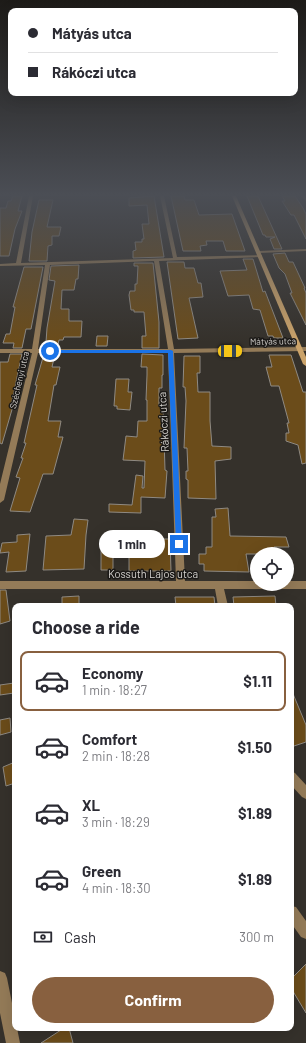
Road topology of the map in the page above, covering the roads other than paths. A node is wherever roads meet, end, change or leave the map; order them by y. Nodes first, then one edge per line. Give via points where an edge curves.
1 (22, 245) edge
2 (172, 245) edge
3 (255, 245) edge
4 (306, 250) edge
5 (259, 254) junction
6 (175, 258) junction
7 (156, 259) junction
8 (48, 263) junction
9 (18, 264) junction
10 (0, 265) edge
11 (303, 350) edge
12 (0, 351) edge
13 (36, 351) junction
14 (171, 351) junction
15 (306, 364) edge
16 (0, 500) edge
17 (0, 585) edge
18 (181, 585) junction
19 (219, 585) junction
20 (306, 585) edge
21 (222, 603) edge
22 (294, 780) edge
23 (306, 793) edge
24 (294, 916) edge
25 (306, 932) edge
26 (0, 978) edge
27 (13, 1043) edge

1 - 9 street
2 - 6 street
3 - 5 main road
4 - 5 street
5 - 6 street
5 - 11 main road
6 - 7 street
7 - 8 street
7 - 14 street, Rákóczi utca
8 - 9 street
8 - 13 street, Széchenyi utca
9 - 10 street
11 - 14 street, Mátyás utca
11 - 15 main road
12 - 13 street, Mátyás utca
13 - 14 street, Mátyás utca
13 - 16 street, Széchenyi utca
14 - 18 street, Rákóczi utca
17 - 18 street, Kossuth Lajos utca
18 - 19 street, Kossuth Lajos utca
19 - 20 street, Kossuth Lajos utca
19 - 21 street
22 - 23 street
24 - 25 street
26 - 27 street

